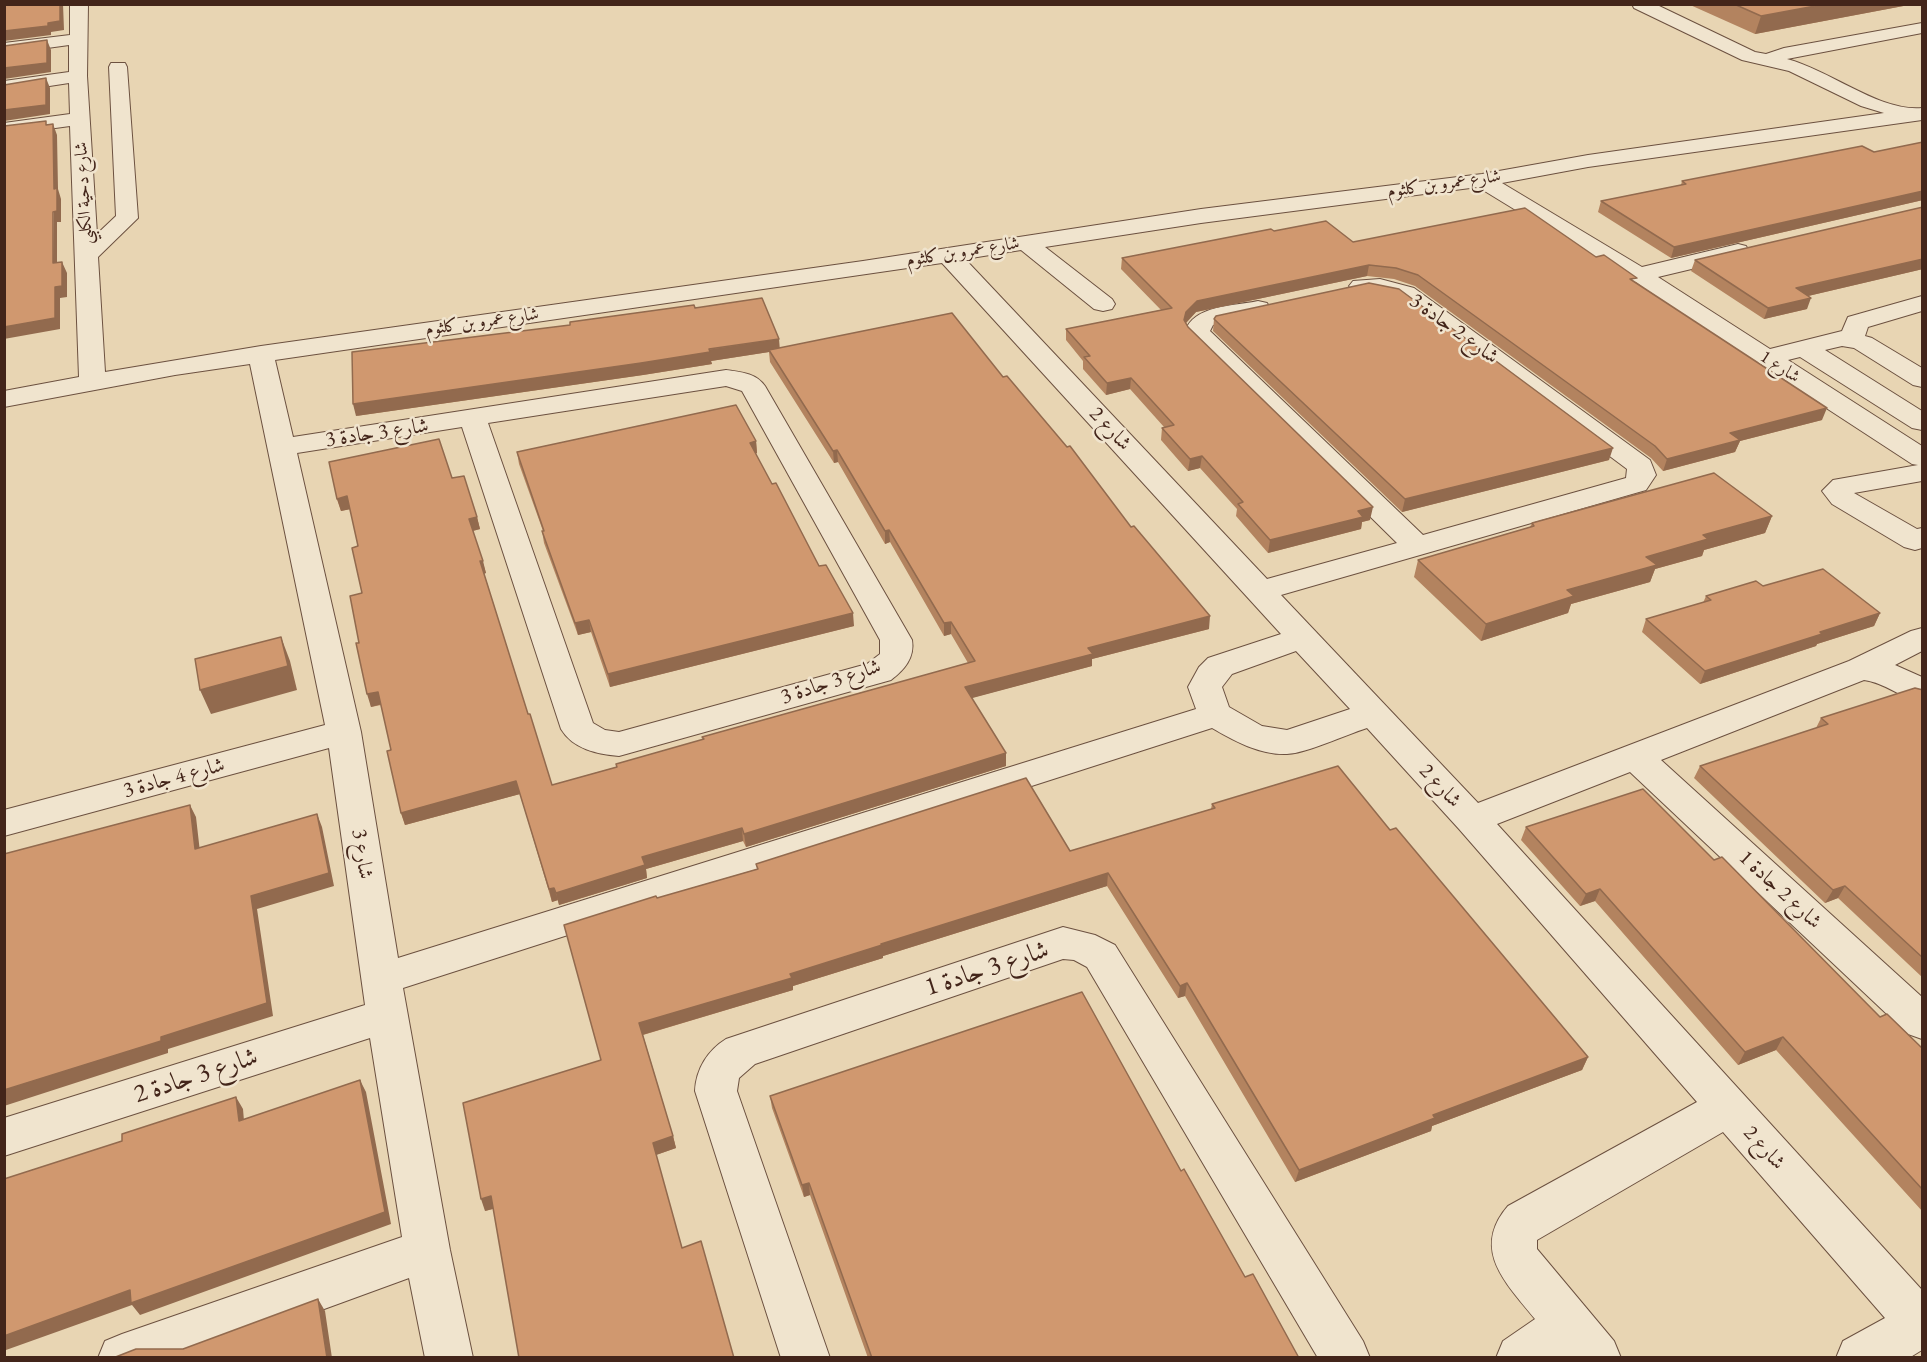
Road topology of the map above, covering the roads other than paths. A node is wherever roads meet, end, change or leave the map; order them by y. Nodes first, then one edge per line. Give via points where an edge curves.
1 (80, 4) edge
2 (1640, 4) edge
3 (1923, 28) edge
4 (77, 39) junction
5 (4, 49) edge
6 (1768, 60) junction
7 (118, 67) dead end
8 (78, 76) junction
9 (4, 87) edge
10 (1918, 114) edge
11 (80, 119) junction
12 (1881, 119) junction
13 (4, 129) edge
14 (1482, 180) junction
15 (1026, 243) junction
16 (1763, 245) edge
17 (87, 255) junction
18 (948, 255) junction
19 (1638, 275) junction
20 (1332, 292) edge
21 (1286, 302) edge
22 (1923, 303) edge
23 (1103, 304) dead end
24 (1851, 340) junction
25 (1804, 348) junction
26 (261, 354) junction
27 (1766, 358) junction
28 (1923, 379) edge
29 (93, 381) junction
30 (4, 399) edge
31 (473, 419) junction
32 (1923, 422) edge
33 (281, 447) junction
34 (1923, 458) edge
35 (1923, 473) edge
36 (1920, 542) edge
37 (1417, 546) junction
38 (1260, 591) junction
39 (1301, 638) junction
40 (1923, 638) edge
41 (1862, 669) junction
42 (1923, 692) edge
43 (1372, 714) junction
44 (1216, 715) junction
45 (344, 732) junction
46 (1637, 758) junction
47 (1472, 820) junction
48 (4, 824) edge
49 (385, 997) junction
50 (1923, 1022) edge
51 (1728, 1107) junction
52 (4, 1137) edge
53 (427, 1250) junction
54 (1922, 1324) edge
55 (1583, 1341) edge
56 (122, 1358) edge
57 (449, 1358) edge
58 (806, 1358) edge
59 (1346, 1358) edge
60 (1520, 1358) edge
61 (1860, 1358) edge

1 - 4 street, شارع دحية الكلبي
2 - 6 street via 1749,56
3 - 6 street
4 - 5 street
4 - 8 street, شارع دحية الكلبي
6 - 10 street via 1795,68 1868,102
6 - 12 street via 1777,70
7 - 17 street via 127,218
8 - 9 street
8 - 11 street, شارع دحية الكلبي
10 - 12 street, شارع عمرو بن كلثوم
11 - 13 street
11 - 17 street, شارع دحية الكلبي
12 - 14 street, شارع عمرو بن كلثوم
14 - 15 street, شارع عمرو بن كلثوم
14 - 19 street, شارع 1
15 - 18 street, شارع عمرو بن كلثوم
15 - 23 street
16 - 19 street
17 - 29 street, شارع دحية الكلبي
18 - 26 street, شارع عمرو بن كلثوم
18 - 38 street, شارع 2
19 - 27 street, شارع 1
20 - 37 street, شارع 2 جادة 3 via 1366,285 1406,293 1642,471 1636,484
21 - 37 street via 1205,319 1197,332
22 - 24 street via 1857,322
24 - 25 street via 1842,338
24 - 28 street via 1863,343
25 - 27 street
25 - 32 street
26 - 29 street, شارع عمرو بن كلثوم
26 - 33 street, شارع 3
27 - 34 street, شارع 1
29 - 30 street, شارع عمرو بن كلثوم
31 - 31 street, شارع 3 جادة 3 via 726,378 748,382 896,640 896,657 879,672 619,744 585,735 578,729
31 - 33 street, شارع 3 جادة 3
33 - 45 street, شارع 3
35 - 36 street via 1843,486 1836,491
37 - 38 street, شارع 2 جادة 3
38 - 39 street, شارع 2
39 - 43 street, شارع 2
39 - 44 street via 1220,666 1205,687
40 - 41 street
41 - 42 street via 1897,676
41 - 46 street
43 - 44 street via 1288,742 1250,735
43 - 47 street, شارع 2
44 - 49 street, شارع 3 جادة 2
45 - 48 street, شارع 4 جادة 3
45 - 49 street, شارع 3
46 - 47 street
46 - 50 street, شارع 2 جادة 1
47 - 51 street, شارع 2
49 - 52 street, شارع 3 جادة 2
49 - 53 street, شارع 3
51 - 54 street, شارع 2
51 - 55 street via 1524,1221 1515,1231 1512,1245 1516,1260
53 - 56 street
53 - 57 street, شارع 3
54 - 61 street
55 - 60 street
58 - 59 street, شارع 3 جادة 1 via 716,1091 719,1072 741,1051 1063,943 1101,956

